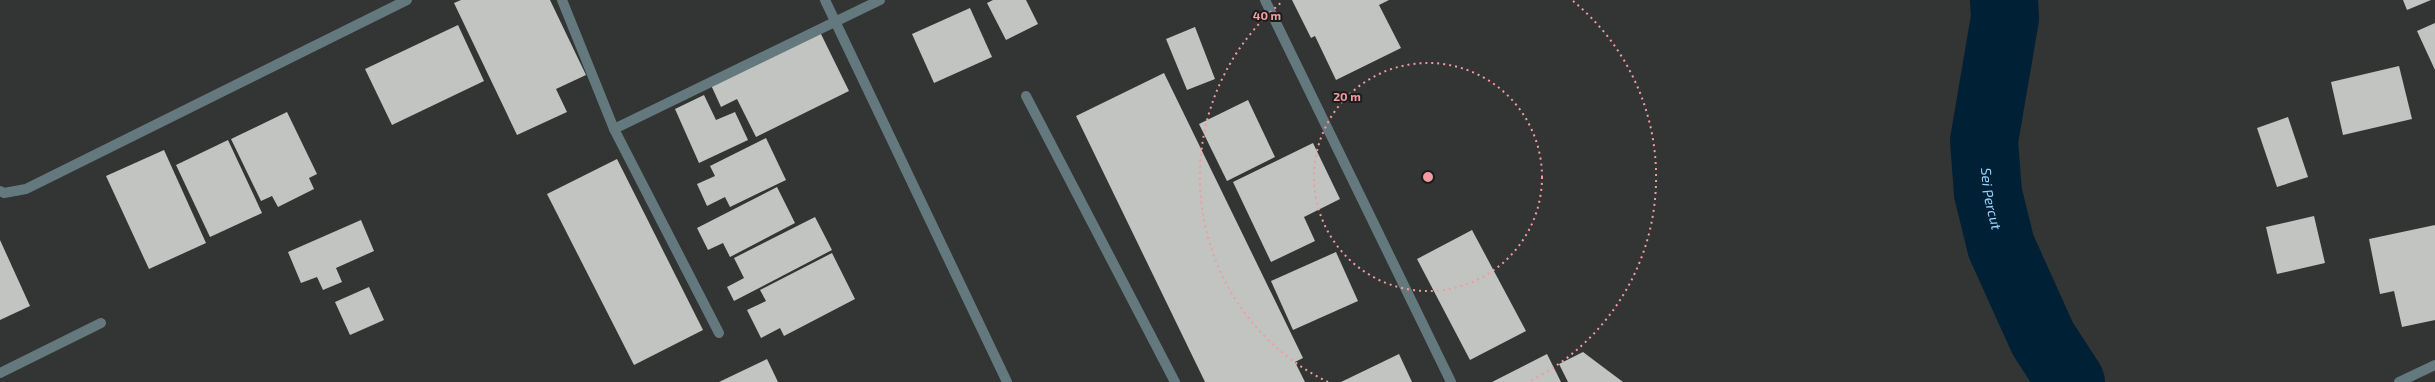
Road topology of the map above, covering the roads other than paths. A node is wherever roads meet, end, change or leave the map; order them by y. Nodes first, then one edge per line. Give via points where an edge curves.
1 (407, 0) edge
2 (562, 0) edge
3 (825, 0) edge
4 (880, 0) edge
5 (1265, 0) edge
6 (834, 22) junction
7 (1026, 96) dead end
8 (614, 129) junction
9 (0, 191) edge
10 (101, 323) dead end
11 (719, 333) dead end
12 (2435, 365) edge
13 (0, 373) edge
14 (1008, 382) edge
15 (1175, 382) edge
16 (1451, 382) edge
17 (2399, 382) edge

1 - 9 street via 26,189 4,193
2 - 8 street
3 - 6 street
4 - 6 street
5 - 16 street
6 - 8 street
6 - 14 street
7 - 15 street
8 - 11 street
10 - 13 street
12 - 17 street

